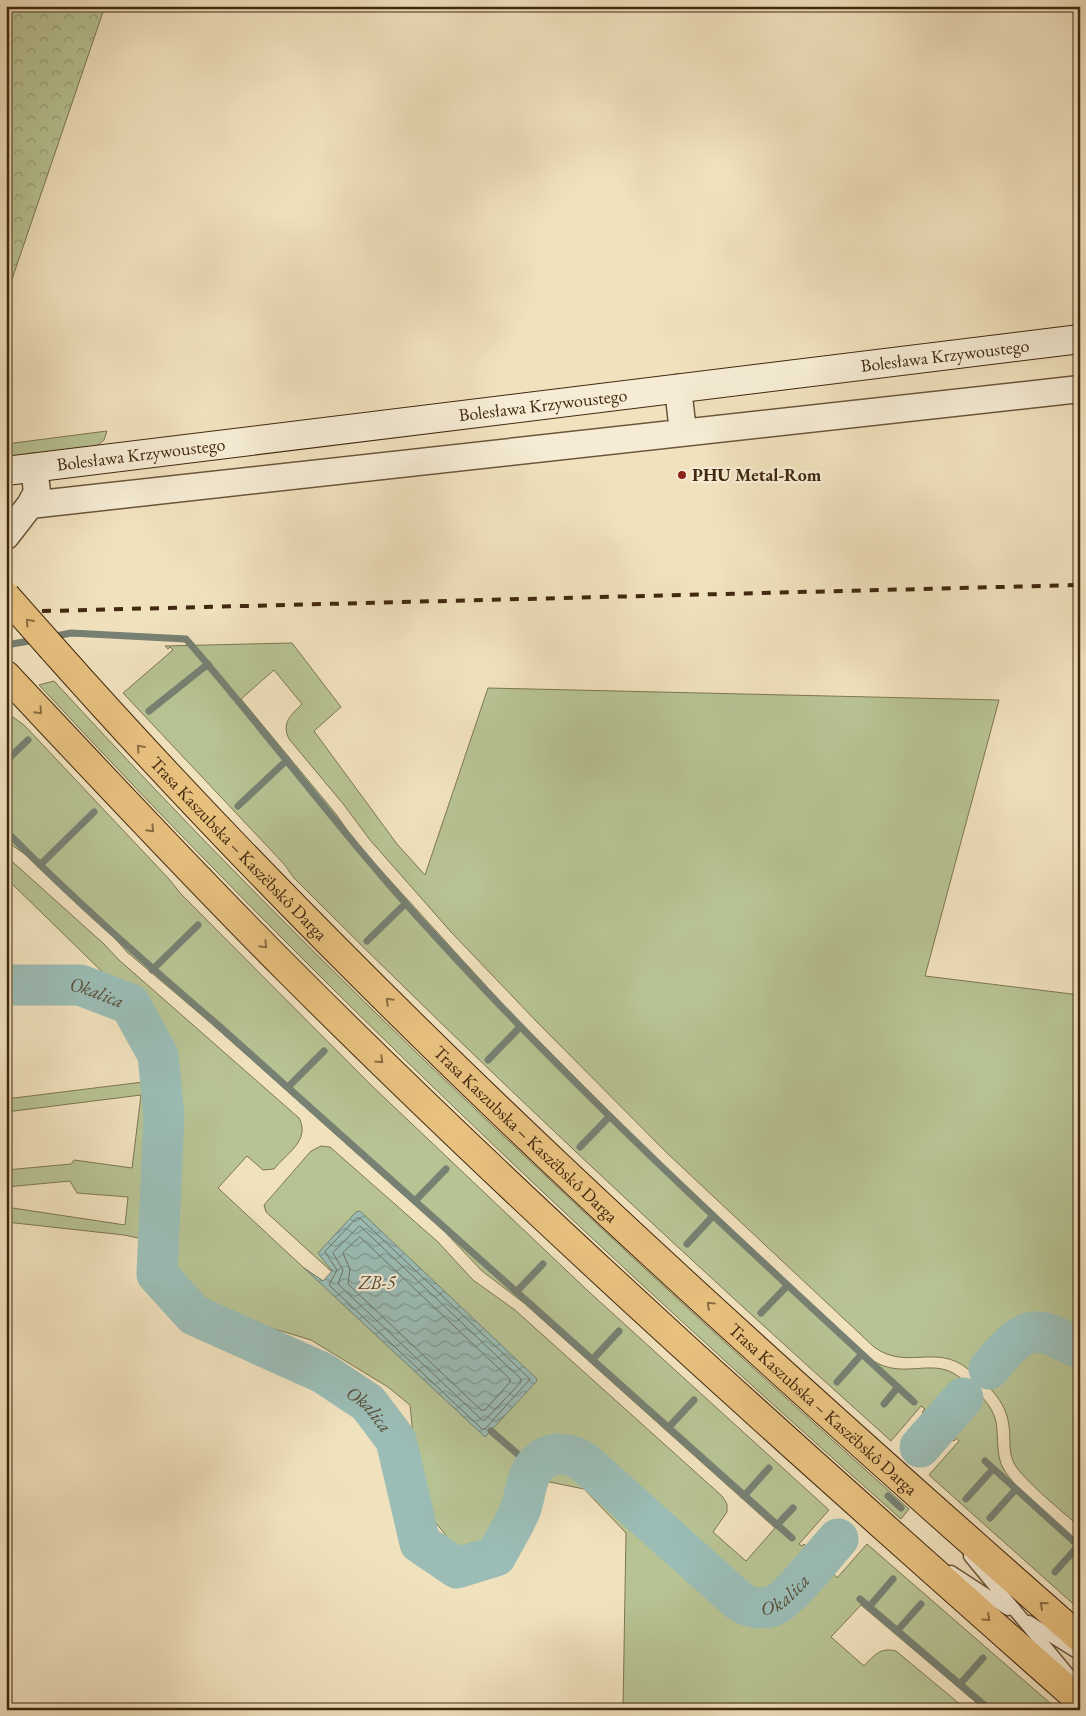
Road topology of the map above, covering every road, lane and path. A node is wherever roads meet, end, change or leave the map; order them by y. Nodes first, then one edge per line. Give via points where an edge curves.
1 (1080, 339) edge
2 (678, 388) junction
3 (1080, 389) edge
4 (683, 432) junction
5 (34, 468) junction
6 (6, 471) edge
7 (30, 505) junction
8 (6, 536) edge
9 (6, 596) edge
10 (6, 675) edge
11 (904, 1482) junction
12 (881, 1524) junction
13 (1019, 1616) junction
14 (1080, 1638) edge
15 (1080, 1654) edge
16 (1080, 1688) edge
17 (1080, 1701) edge

1 - 2 main road, Bolesława Krzywoustego
2 - 4 street
2 - 5 main road, Bolesława Krzywoustego
3 - 4 street
4 - 7 street
5 - 6 main road, Bolesława Krzywoustego
5 - 7 street via 37,492
7 - 8 street
11 -> 9 highway, Trasa Kaszubska – Kaszëbskô Darga, bridge via 453,1065 196,808
10 -> 12 highway via 167,846 420,1099 537,1211
11 - 13 lane
14 -> 11 highway, Trasa Kaszubska – Kaszëbskô Darga
12 - 13 lane
12 -> 17 highway
13 - 15 lane
13 - 16 lane

